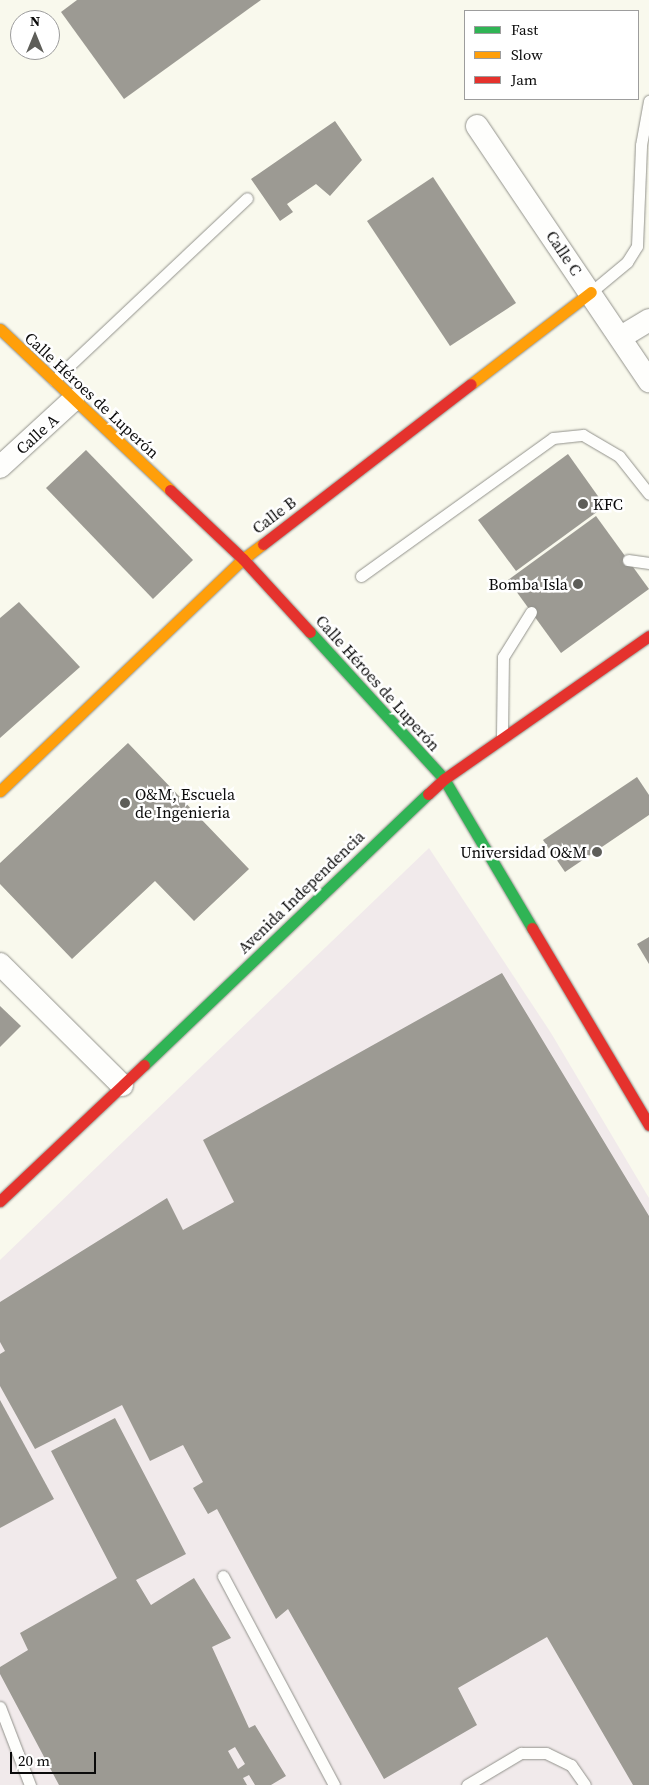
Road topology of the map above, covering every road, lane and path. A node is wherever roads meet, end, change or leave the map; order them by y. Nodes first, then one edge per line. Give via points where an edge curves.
1 (649, 101) edge
2 (477, 126) dead end
3 (247, 198) dead end
4 (591, 292) junction
5 (649, 320) edge
6 (0, 329) edge
7 (620, 337) junction
8 (52, 381) junction
9 (649, 381) edge
10 (73, 400) junction
11 (0, 467) edge
12 (649, 494) edge
13 (244, 559) junction
14 (628, 560) dead end
15 (649, 563) edge
16 (361, 576) dead end
17 (531, 612) dead end
18 (649, 636) edge
19 (502, 738) junction
20 (444, 779) junction
21 (0, 791) edge
22 (0, 964) edge
23 (122, 1085) junction
24 (649, 1125) edge
25 (0, 1201) edge
26 (223, 1576) dead end
27 (0, 1707) edge
28 (30, 1785) edge
29 (334, 1785) edge
30 (467, 1785) edge
31 (586, 1785) edge

1 - 4 lane via 641,145 636,246 627,262
2 - 4 street, Calle C
3 - 8 lane
4 - 7 street, Calle C
4 - 13 street, Calle B
5 - 7 street
6 - 8 street, Calle Héroes de Luperón
7 - 9 street, Calle C
8 - 10 street, Calle Héroes de Luperón
10 - 11 street, Calle A
10 - 13 street, Calle Héroes de Luperón
12 - 16 lane via 619,456 583,435 553,438
13 - 20 street, Calle Héroes de Luperón
13 - 21 street, Calle B
14 - 15 lane
17 - 19 lane via 503,656
18 - 19 street, Avenida Independencia
19 - 20 street, Avenida Independencia
20 - 23 street, Avenida Independencia
20 - 24 street, Calle Héroes de Luperón
22 - 23 street
23 - 25 street, Avenida Independencia
26 - 29 lane
27 - 28 lane
30 - 31 lane via 521,1753 546,1753 571,1765

